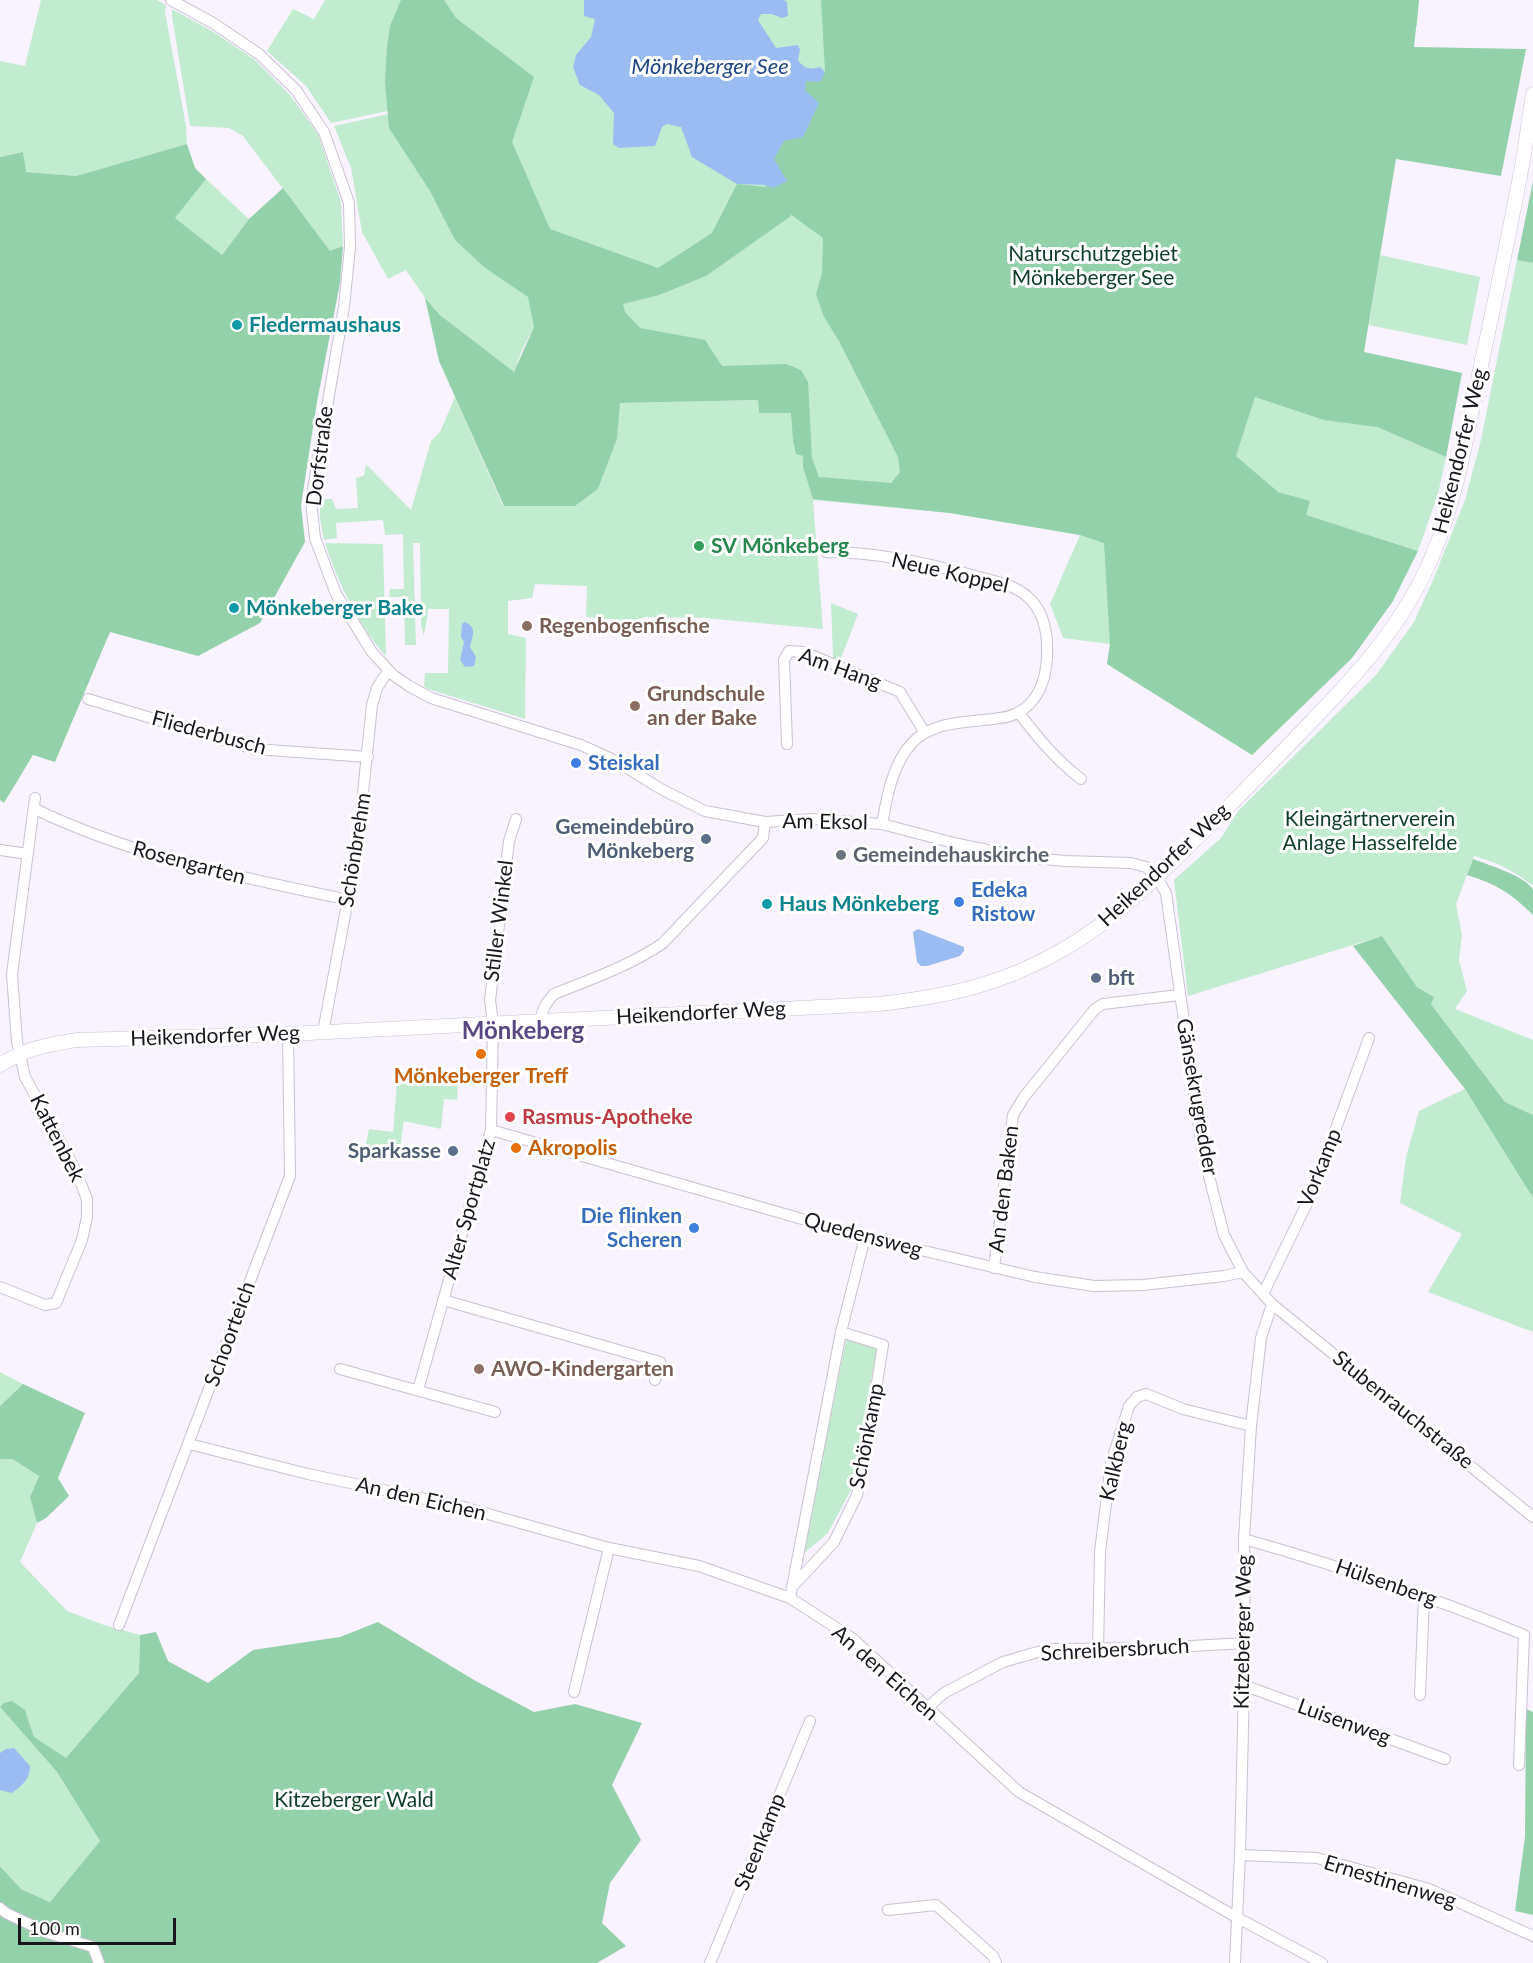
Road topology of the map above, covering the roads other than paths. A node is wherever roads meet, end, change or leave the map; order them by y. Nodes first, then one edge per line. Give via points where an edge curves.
1 (171, 0) edge
2 (1533, 94) edge
3 (1528, 159) edge
4 (826, 552) dead end
5 (388, 671) junction
6 (88, 699) dead end
7 (1019, 712) junction
8 (925, 733) junction
9 (787, 744) dead end
10 (368, 757) junction
11 (1081, 779) dead end
12 (516, 819) dead end
13 (765, 822) junction
14 (882, 824) junction
15 (0, 850) edge
16 (27, 854) junction
17 (1156, 876) junction
18 (348, 900) junction
19 (1179, 995) junction
20 (541, 1022) junction
21 (493, 1024) junction
22 (323, 1032) junction
23 (288, 1034) junction
24 (1369, 1038) dead end
25 (20, 1053) junction
26 (0, 1065) edge
27 (491, 1130) junction
28 (865, 1237) junction
29 (994, 1268) junction
30 (1243, 1272) junction
31 (0, 1287) edge
32 (1263, 1294) junction
33 (443, 1300) junction
34 (1272, 1304) junction
35 (841, 1332) junction
36 (340, 1369) dead end
37 (655, 1380) dead end
38 (418, 1390) junction
39 (495, 1412) dead end
40 (1251, 1426) junction
41 (189, 1444) junction
42 (1533, 1517) edge
43 (1244, 1539) junction
44 (609, 1548) junction
45 (793, 1587) junction
46 (1424, 1596) junction
47 (790, 1598) junction
48 (119, 1625) dead end
49 (1245, 1643) junction
50 (1098, 1648) junction
51 (1243, 1685) junction
52 (574, 1692) dead end
53 (1420, 1695) dead end
54 (1521, 1703) junction
55 (1533, 1705) edge
56 (927, 1708) junction
57 (810, 1721) dead end
58 (1445, 1759) dead end
59 (1519, 1765) dead end
60 (1240, 1855) junction
61 (0, 1908) edge
62 (888, 1910) dead end
63 (1236, 1917) junction
64 (1533, 1936) edge
65 (99, 1963) edge
66 (711, 1963) edge
67 (996, 1963) edge
68 (1235, 1963) edge
69 (1322, 1963) edge

1 - 5 street, Dorfstraße via 259,54 296,90 324,132 349,203 350,247 344,307 311,501 315,538 336,594
2 - 3 street, Heikendorfer Weg
3 - 17 street, Heikendorfer Weg via 1451,505 1425,574 1403,614 1361,670
4 - 7 street, Neue Koppel via 851,552 938,566 1007,584 1028,597 1038,608 1045,626 1047,664 1040,690
5 - 10 street, Schönbrehm via 372,705
5 - 13 street, Dorfstraße via 431,698 597,752 705,811
6 - 10 street, Fliederbusch via 254,749
7 - 8 street via 1004,718 954,723
7 - 11 street via 1043,746
8 - 9 street, Am Hang via 900,692 804,652 789,651 784,660
8 - 14 street via 899,762
10 - 18 street, Schönbrehm
12 - 21 street, Stiller Winkel via 509,841 490,1000
13 - 14 street, Am Eksol via 812,819
13 - 20 street, Am Eksol via 763,838 663,943 626,965 554,994 546,1003
14 - 17 street, Am Eksol via 1022,857 1131,863 1146,867
15 - 16 street
16 - 18 street, Rosengarten via 35,804 120,844 175,862
16 - 25 street via 12,974
17 - 19 street, Gänsekrugredder via 1166,893
17 - 20 street, Heikendorfer Weg via 1098,928 1062,950 984,986 879,1004
18 - 22 street, Schönbrehm
19 - 29 street, An den Baken via 1103,1004 1095,1009 1024,1096 1013,1115
19 - 30 street, Gänsekrugredder via 1203,1149 1224,1235
20 - 21 street, Heikendorfer Weg
21 - 22 street, Heikendorfer Weg
21 - 27 street, Alter Sportplatz
22 - 23 street, Heikendorfer Weg
23 - 25 street, Heikendorfer Weg via 77,1040
23 - 41 street, Schoorteich via 290,1176
24 - 32 street, Vorkamp via 1313,1191
25 - 26 street, Heikendorfer Weg
25 - 31 street, Kattenbek via 33,1092 75,1169 87,1199 87,1217 82,1240 56,1303 45,1305
27 - 28 street, Quedensweg
27 - 33 street, Alter Sportplatz
28 - 29 street, Quedensweg
28 - 35 street, Schönkamp
29 - 30 street, Quedensweg via 1111,1286
30 - 32 street, Gänsekrugredder
32 - 34 street, Gänsekrugredder
33 - 37 street via 660,1362
33 - 38 street, Alter Sportplatz
34 - 40 street, Kitzeberger Weg via 1261,1338
34 - 42 street, Stubenrauchstraße
35 - 45 street, Schönkamp
35 - 45 street, Schönkamp via 883,1346 870,1427 857,1495 844,1523 834,1542
36 - 38 street
38 - 39 street
40 - 43 street, Kitzeberger Weg
40 - 50 street, Kalkberg via 1183,1410 1146,1394 1129,1406 1111,1463 1100,1551
41 - 44 street, An den Eichen via 463,1508
41 - 48 street, Schoorteich
43 - 46 street, Hülsenberg
43 - 49 street, Kitzeberger Weg
44 - 47 street, An den Eichen via 699,1566
44 - 52 street
45 - 47 street, Schönkamp
46 - 53 street
46 - 54 street, Hülsenberg via 1524,1635
47 - 56 street, An den Eichen via 852,1638
49 - 50 street, Schreibersbruch
49 - 51 street, Kitzeberger Weg
50 - 56 street, Schreibersbruch via 1048,1649 1003,1662 944,1694
51 - 58 street, Luisenweg
51 - 60 street, Kitzeberger Weg
54 - 55 street
54 - 59 street
56 - 63 street, An den Eichen via 1019,1792
57 - 66 street, Steenkamp
60 - 63 street, Kitzeberger Weg
60 - 64 street, Ernestinenweg via 1317,1858 1429,1889
61 - 65 street via 48,1933 93,1947
62 - 67 street via 936,1905
63 - 68 street, Kitzeberger Weg
63 - 69 street, An den Eichen

